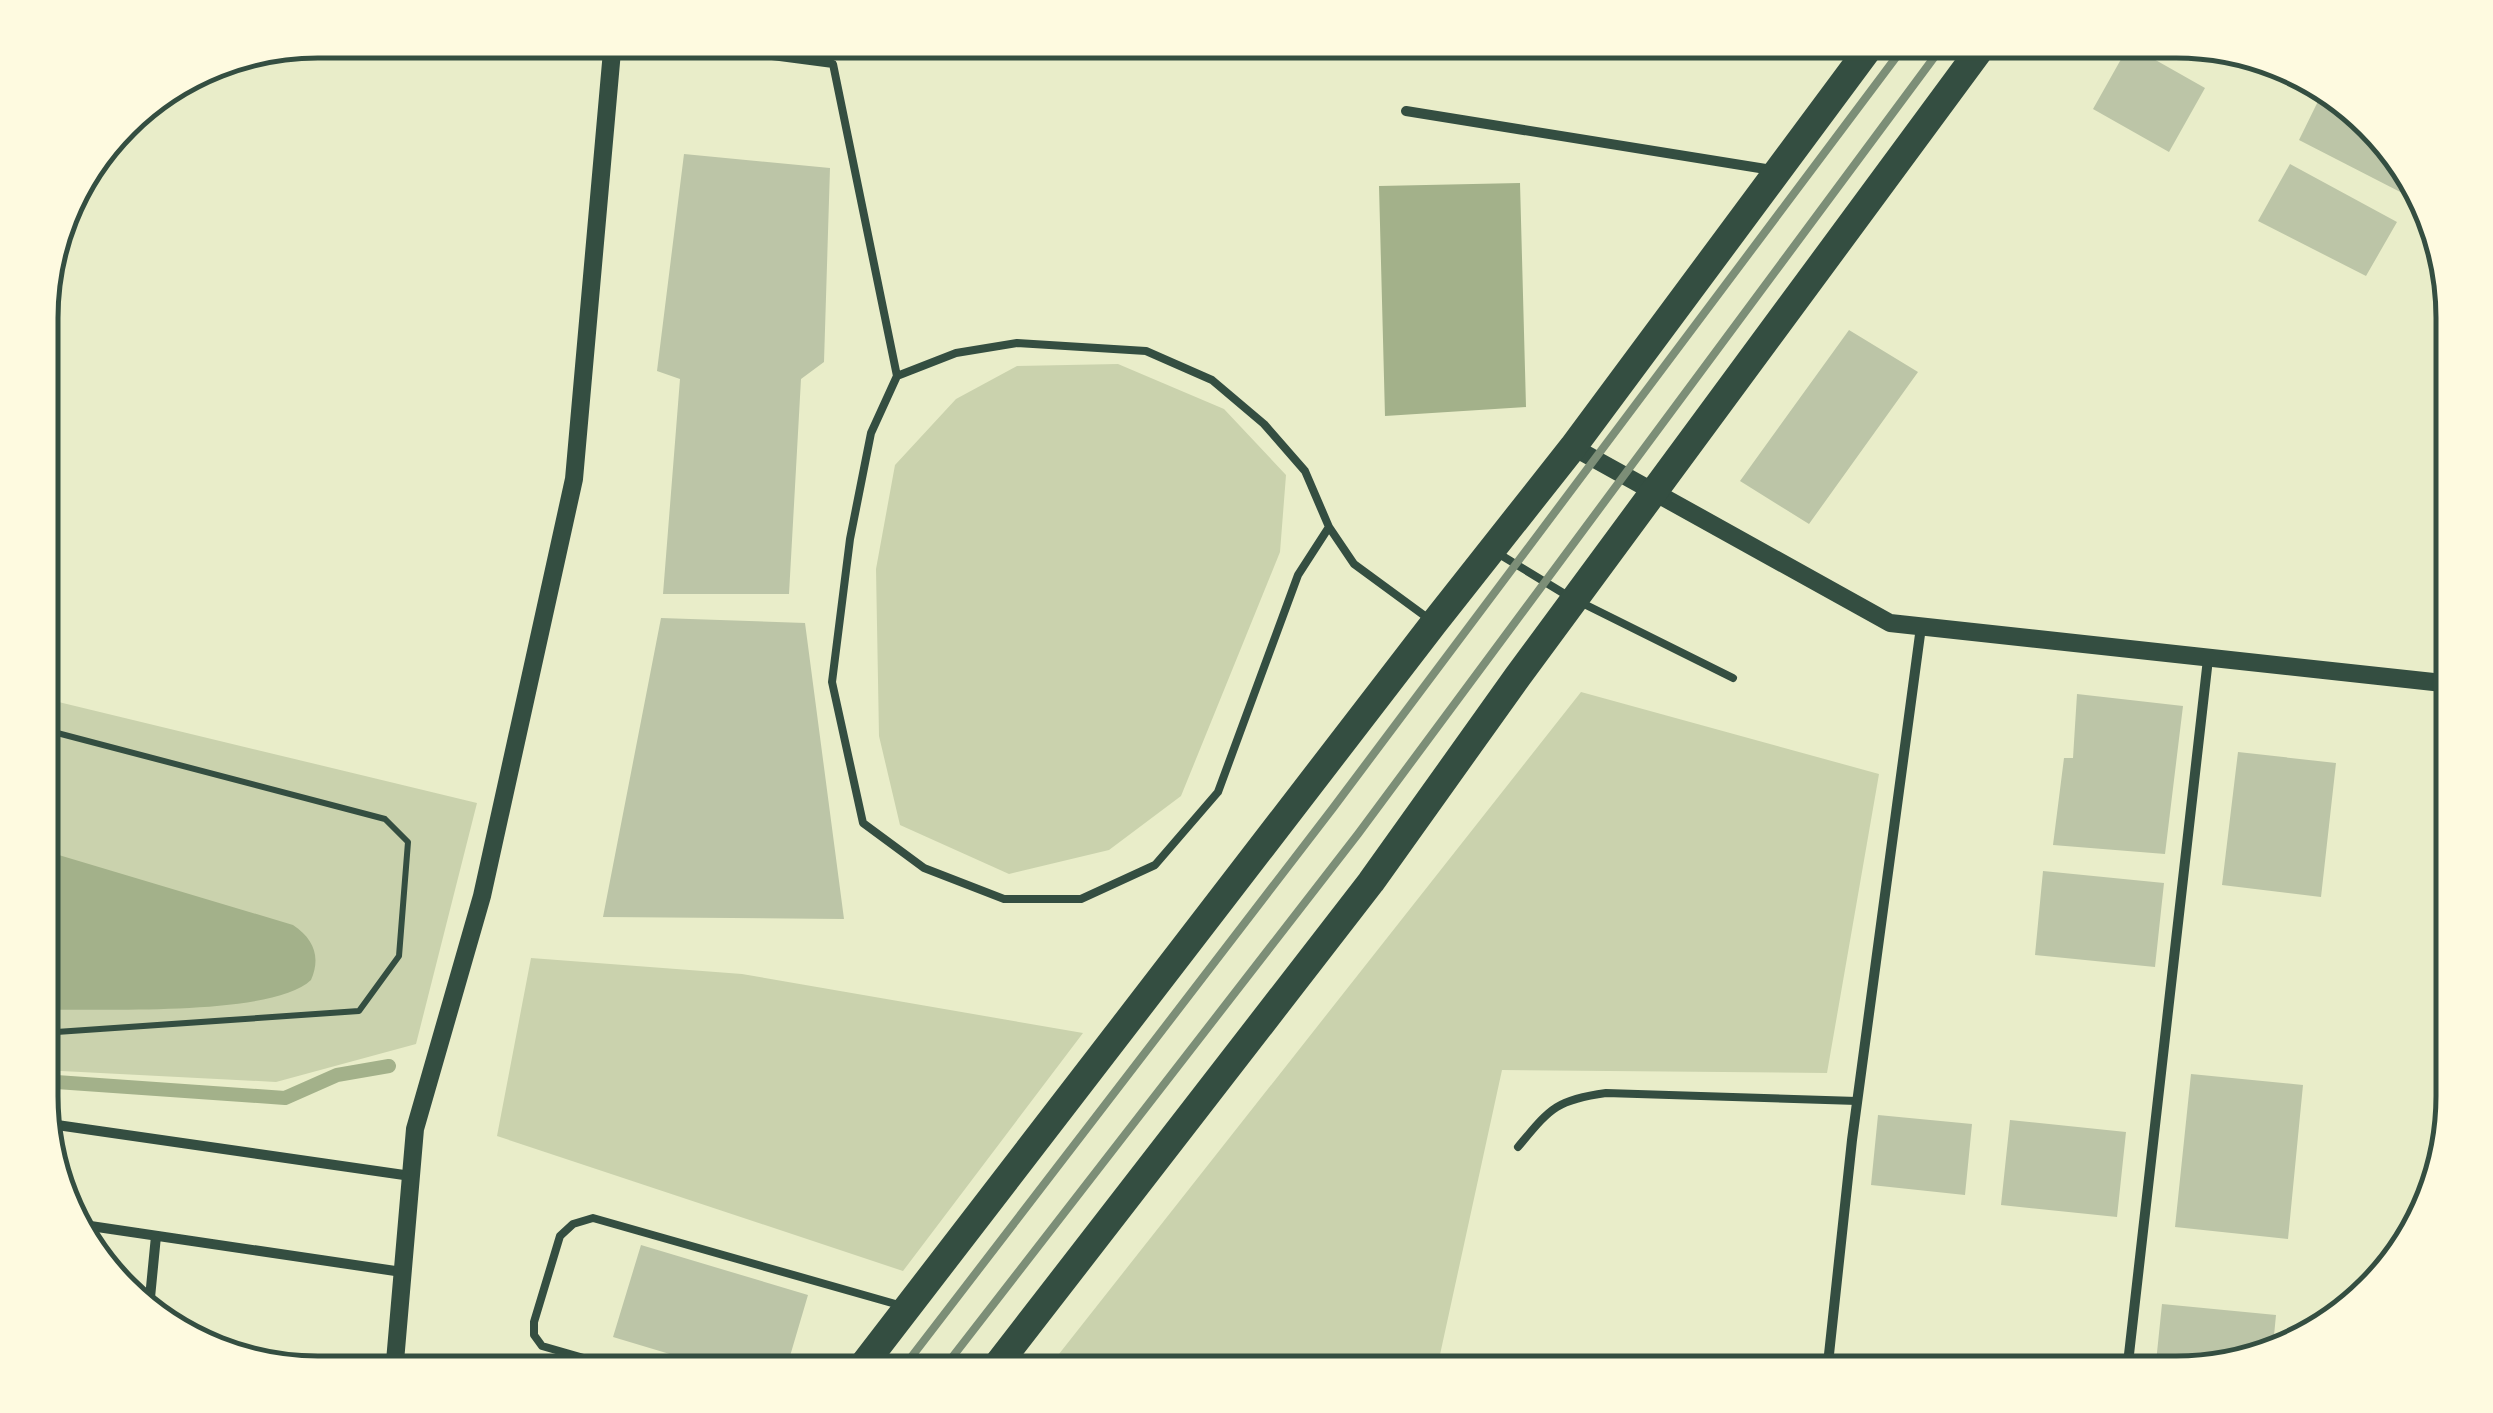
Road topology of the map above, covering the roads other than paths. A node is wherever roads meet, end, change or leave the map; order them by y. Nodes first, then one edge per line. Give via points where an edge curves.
1 (1862, 57) edge
2 (1974, 57) edge
3 (611, 58) edge
4 (785, 58) edge
5 (1406, 112) dead end
6 (1778, 171) junction
7 (897, 376) junction
8 (1574, 447) junction
9 (1654, 492) junction
10 (1329, 526) junction
11 (1492, 550) junction
12 (1575, 600) junction
13 (1434, 623) junction
14 (1920, 627) junction
15 (2208, 659) junction
16 (1733, 678) dead end
17 (2435, 682) edge
18 (1858, 1101) junction
19 (60, 1125) edge
20 (1518, 1148) dead end
21 (411, 1176) junction
22 (93, 1226) edge
23 (156, 1236) junction
24 (402, 1272) junction
25 (150, 1295) edge
26 (908, 1307) junction
27 (1829, 1355) edge
28 (2129, 1355) edge
29 (395, 1356) edge
30 (576, 1356) edge
31 (870, 1356) edge
32 (1004, 1356) edge

1 - 6 highway
2 - 9 highway
3 - 21 street via 574,479 482,896 416,1129
4 - 7 lane via 833,64
5 - 6 street
6 - 8 highway
7 - 10 lane via 956,353 1017,343 1146,351 1212,380 1264,424 1305,471
7 - 10 lane via 872,433 832,682 864,823 924,868 1004,899 1081,899 1155,866 1218,792 1298,576
8 - 9 street
8 - 11 highway
9 - 12 highway
9 - 14 street via 1890,624
10 - 13 lane via 1354,564
11 - 12 lane
11 - 13 highway
12 - 16 lane
12 - 32 highway via 1371,882
13 - 26 highway
14 - 15 street
14 - 18 street
15 - 17 street
15 - 28 street
18 - 20 lane via 1574,1098 1550,1110
18 - 27 street
19 - 21 street
21 - 24 street
22 - 23 street
23 - 24 street
23 - 25 street
24 - 29 street
26 - 30 lane via 592,1218 560,1236 534,1322 542,1346
26 - 31 highway

